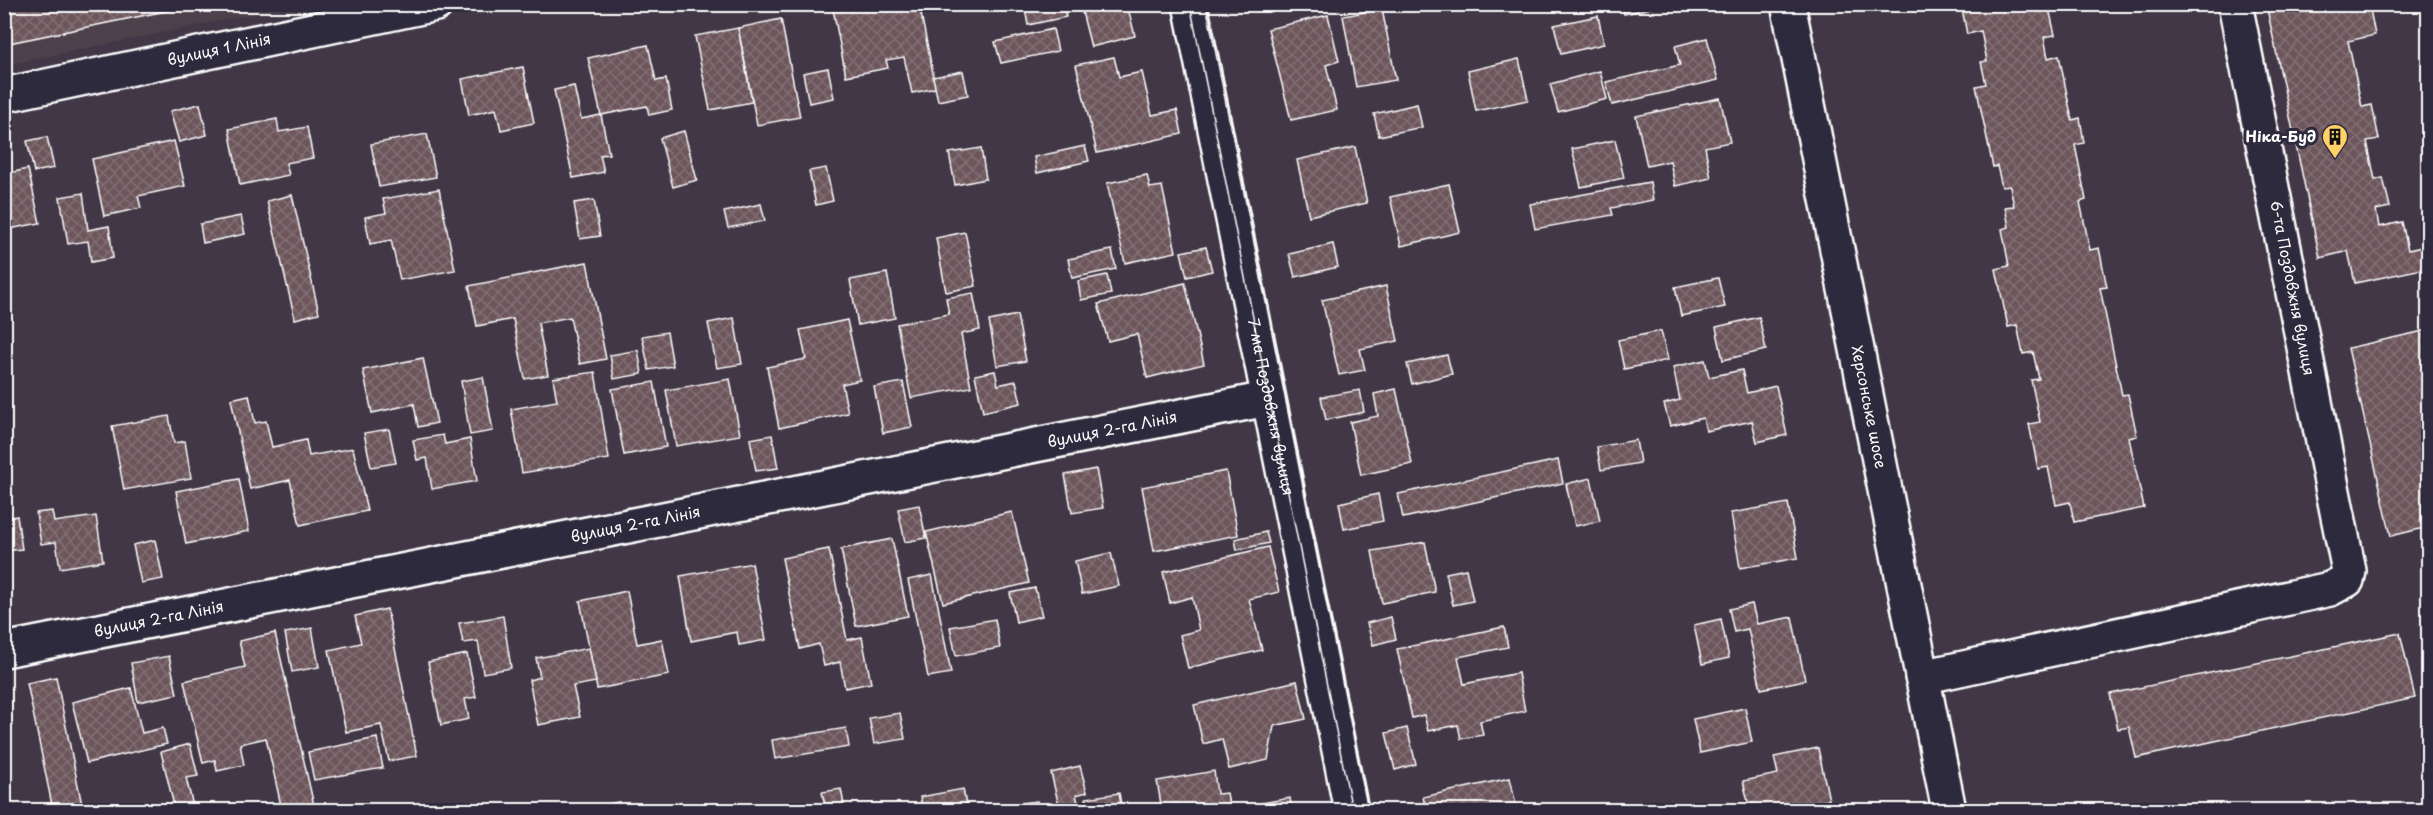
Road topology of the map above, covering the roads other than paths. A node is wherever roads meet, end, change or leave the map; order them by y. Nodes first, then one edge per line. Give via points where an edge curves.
1 (436, 4) edge
2 (1190, 4) edge
3 (1788, 4) edge
4 (2235, 4) edge
5 (4, 95) edge
6 (1267, 399) junction
7 (4, 650) edge
8 (1922, 677) junction
9 (1352, 810) edge
10 (1949, 810) edge

1 - 5 street, вулиця 1 Лінія
2 - 6 street, 7-ма Поздовжня вулиця
3 - 8 street, Херсонське шосе
4 - 8 street, 6-та Поздовжня вулиця via 2349,571 2347,580 2330,589
6 - 7 street, вулиця 2-га Лінія
6 - 9 street, 7-ма Поздовжня вулиця
8 - 10 street, Херсонське шосе

